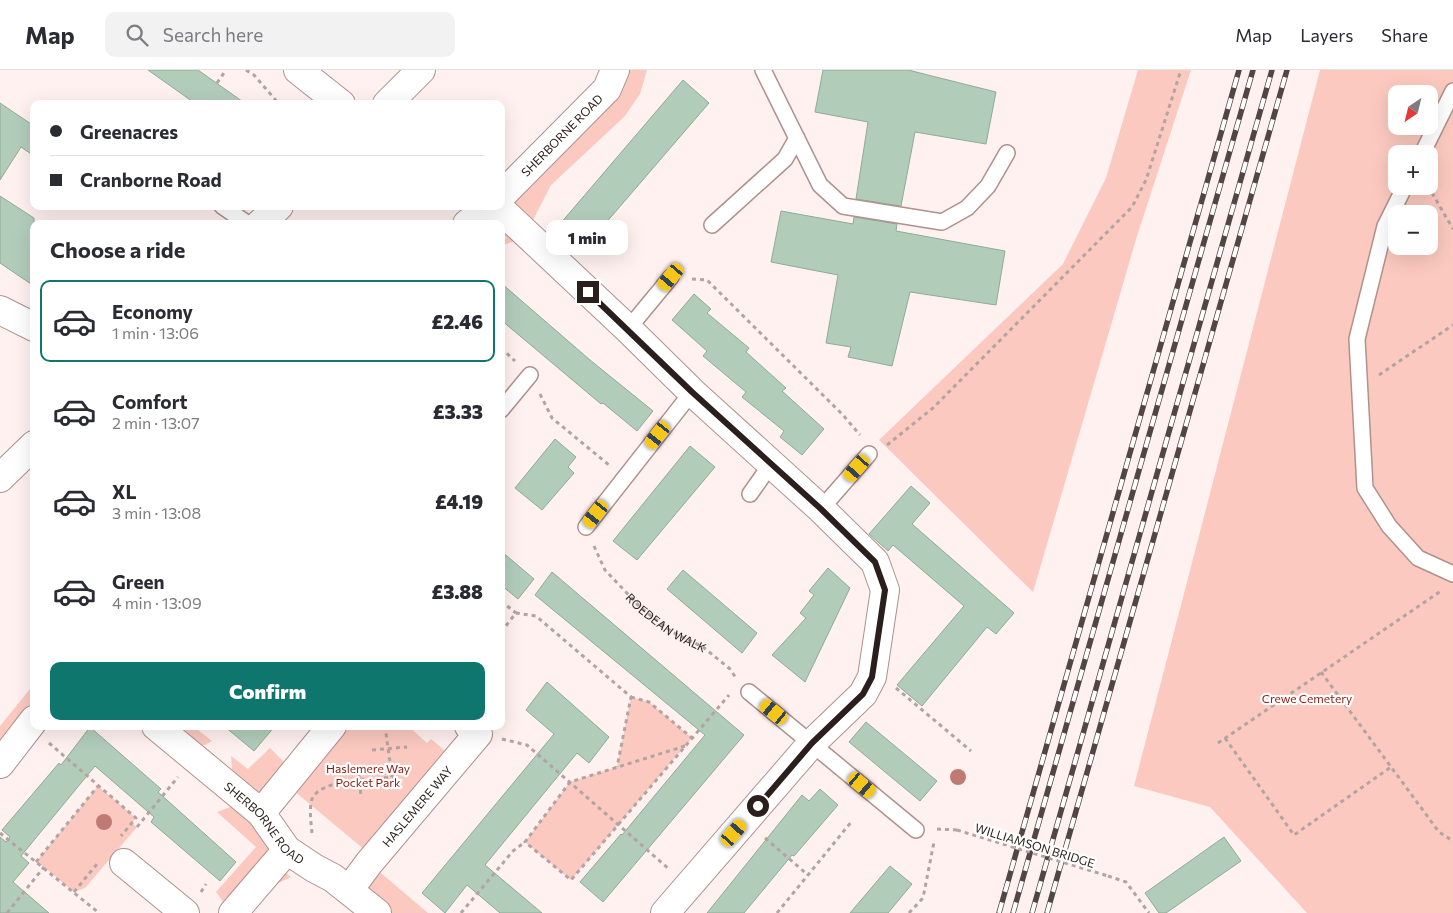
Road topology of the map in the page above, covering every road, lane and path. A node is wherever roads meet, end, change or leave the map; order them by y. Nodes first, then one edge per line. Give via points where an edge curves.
1 (226, 70) edge
2 (246, 70) edge
3 (298, 70) edge
4 (421, 70) edge
5 (615, 70) edge
6 (763, 70) edge
7 (1181, 70) edge
8 (216, 83) dead end
9 (1453, 92) edge
10 (276, 100) edge
11 (336, 100) edge
12 (391, 100) edge
13 (797, 138) junction
14 (1426, 145) edge
15 (1006, 153) dead end
16 (505, 192) edge
17 (1401, 195) edge
18 (1433, 195) edge
19 (228, 210) edge
20 (275, 210) edge
21 (486, 210) edge
22 (500, 210) edge
23 (242, 220) edge
24 (264, 220) edge
25 (472, 220) edge
26 (712, 225) dead end
27 (1453, 229) edge
28 (671, 277) joint
29 (0, 310) edge
30 (30, 325) edge
31 (1453, 325) edge
32 (628, 329) junction
33 (505, 352) edge
34 (530, 375) junction
35 (1360, 388) junction
36 (692, 392) junction
37 (505, 405) edge
38 (30, 448) edge
39 (872, 453) junction
40 (771, 464) junction
41 (0, 478) edge
42 (624, 478) junction
43 (750, 494) dead end
44 (821, 509) junction
45 (586, 527) joint
46 (1453, 574) edge
47 (1445, 588) dead end
48 (505, 604) edge
49 (516, 614) junction
50 (505, 627) edge
51 (1321, 672) junction
52 (872, 677) junction
53 (744, 687) junction
54 (631, 697) junction
55 (161, 730) edge
56 (329, 730) edge
57 (386, 730) edge
58 (474, 730) edge
59 (40, 731) edge
60 (692, 738) junction
61 (1225, 738) junction
62 (812, 743) junction
63 (1218, 743) dead end
64 (686, 746) junction
65 (407, 747) dead end
66 (388, 748) junction
67 (372, 750) dead end
68 (971, 751) dead end
69 (0, 764) edge
70 (358, 766) dead end
71 (617, 767) junction
72 (1391, 767) junction
73 (182, 772) dead end
74 (359, 781) junction
75 (570, 782) junction
76 (98, 786) junction
77 (361, 797) dead end
78 (261, 813) junction
79 (746, 820) junction
80 (852, 820) dead end
81 (618, 825) junction
82 (138, 827) dead end
83 (916, 830) dead end
84 (0, 833) edge
85 (120, 836) dead end
86 (1453, 841) edge
87 (524, 842) junction
88 (287, 850) junction
89 (113, 860) joint
90 (36, 862) junction
91 (44, 867) junction
92 (314, 868) junction
93 (808, 875) junction
94 (688, 886) junction
95 (349, 890) junction
96 (74, 892) junction
97 (7, 913) edge
98 (99, 913) edge
99 (185, 913) edge
100 (233, 913) edge
101 (377, 913) edge
102 (461, 913) edge
103 (665, 913) edge
104 (776, 913) edge
105 (909, 913) edge
106 (1149, 913) edge

1 - 8 path
2 - 10 path
3 - 11 street
4 - 12 street
5 - 16 street, SHERBORNE ROAD via 607,89
6 - 13 lane
7 - 39 path via 1146,180 1132,207 933,408
9 - 14 lane
13 - 15 lane via 820,185 843,206 942,222 967,208 988,186
13 - 26 lane via 785,160
17 - 35 lane via 1386,226 1357,339
18 - 27 path
19 - 23 lane
20 - 24 street
21 - 25 street
22 - 32 street
28 - 32 lane
28 - 39 path via 706,280 843,415
29 - 30 street
31 - 35 path
32 - 36 street
33 - 34 path
34 - 37 lane
34 - 42 path via 552,418
35 - 46 lane via 1365,488 1389,526 1418,558
36 - 40 street
36 - 42 lane
38 - 41 street
39 - 44 lane
40 - 43 lane
40 - 44 street
42 - 45 lane
44 - 52 street via 875,562 885,590
45 - 53 path, ROEDEAN WALK via 605,570 635,602 672,632 702,647 730,669
47 - 51 path
48 - 49 path
49 - 50 path
49 - 54 path via 536,616
51 - 61 path
51 - 72 path
52 - 62 street via 863,694
52 - 68 path via 893,686
53 - 60 path
53 - 62 lane
54 - 60 path via 649,702
54 - 71 path
55 - 78 street, SHERBORNE ROAD
56 - 78 street
57 - 66 path
58 - 75 path via 527,745
58 - 95 street, HASLEMERE WAY
59 - 69 street
59 - 76 path
60 - 64 path
61 - 63 path
61 - 72 path via 1294,835
62 - 79 street
62 - 83 lane
64 - 71 path
64 - 81 path
65 - 66 path
66 - 67 path
66 - 74 path via 392,777
70 - 74 path
71 - 75 path
72 - 86 path via 1439,832
73 - 82 path
74 - 77 path
74 - 92 path via 331,784 312,799
75 - 81 path
75 - 87 path
76 - 85 path via 136,818
76 - 90 path
78 - 88 street, SHERBORNE ROAD
79 - 93 path
79 - 94 street
80 - 93 path
81 - 87 path via 571,880
81 - 94 path
84 - 90 path
87 - 102 path
88 - 92 street, SHERBORNE ROAD
88 - 100 street
89 - 96 path
89 - 99 street
90 - 91 path
91 - 96 path
91 - 97 path
92 - 95 street, SHERBORNE ROAD
93 - 104 path
94 - 103 street
95 - 101 street, SHERBORNE ROAD
96 - 98 path
105 - 106 path, WILLIAMSON BRIDGE, bridge via 923,898 937,829 957,830 1126,882

